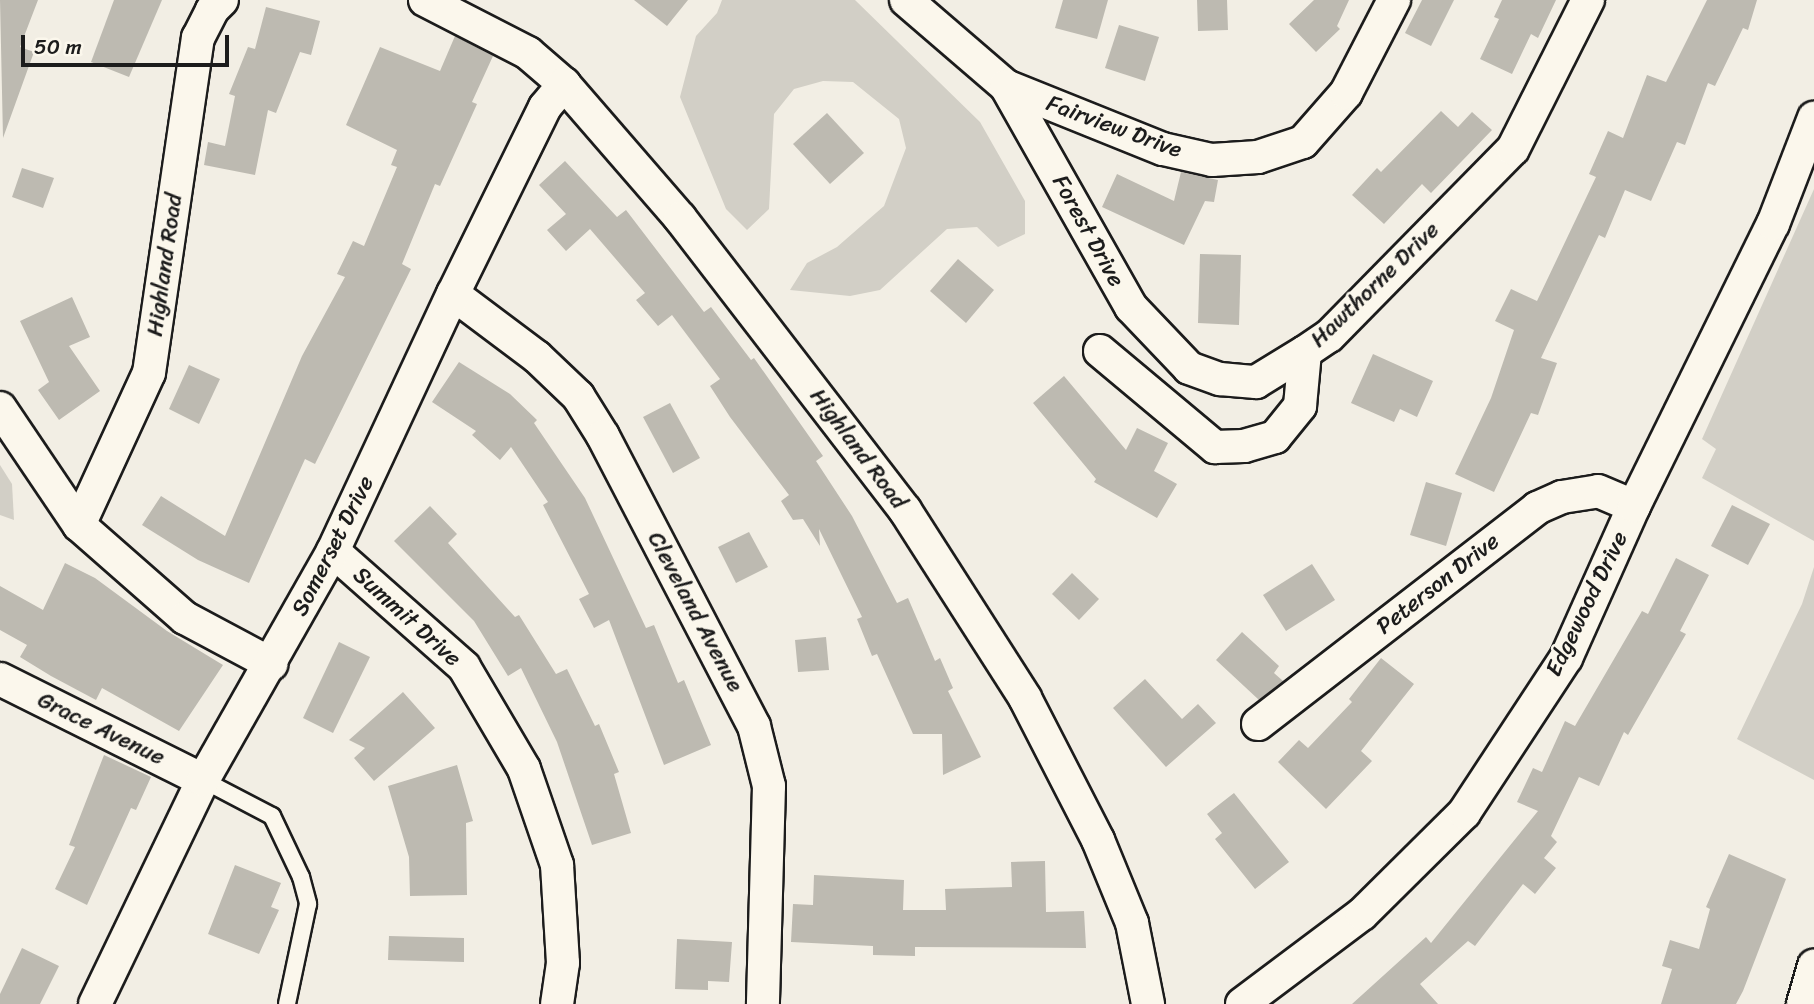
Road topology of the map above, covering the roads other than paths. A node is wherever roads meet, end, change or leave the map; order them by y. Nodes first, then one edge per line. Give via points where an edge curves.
1 (222, 0) edge
2 (425, 0) edge
3 (906, 0) edge
4 (1394, 0) edge
5 (1588, 0) edge
6 (564, 84) junction
7 (1006, 86) junction
8 (1814, 118) edge
9 (453, 294) junction
10 (1100, 351) dead end
11 (1305, 352) junction
12 (0, 408) edge
13 (1634, 506) junction
14 (79, 525) junction
15 (333, 551) junction
16 (271, 664) junction
17 (0, 679) edge
18 (1258, 724) dead end
19 (203, 780) junction
20 (1814, 966) edge
21 (95, 1004) edge
22 (287, 1004) edge
23 (557, 1004) edge
24 (763, 1004) edge
25 (1148, 1004) edge
26 (1242, 1004) edge
27 (1803, 1004) edge

1 - 14 street, Highland Road via 198,38 149,373
2 - 6 street, Highland Road via 528,52
3 - 7 street, Forest Drive
4 - 7 street, Fairview Drive via 1346,93 1303,142 1258,157 1212,160 1163,149
5 - 11 street, Hawthorne Drive via 1513,149 1329,336
6 - 9 street, Somerset Drive via 545,107
6 - 25 street, Highland Road via 680,218 905,510 1025,698 1098,840 1132,923
7 - 11 street, Forest Drive via 1130,307 1189,368 1220,380 1256,382
8 - 13 street, Edgewood Drive via 1773,224
9 - 15 street, Somerset Drive
9 - 24 street, Cleveland Avenue via 537,357 578,396 754,726 769,786
10 - 11 street, Hawthorne Drive via 1215,447 1225,448 1275,437 1300,406
12 - 14 street
13 - 18 street, Peterson Drive via 1598,491 1562,497 1537,508
13 - 26 street, Edgewood Drive via 1566,659 1464,813 1363,914
14 - 16 street via 185,618
15 - 16 street, Somerset Drive
15 - 23 street, Summit Drive via 464,667 524,769 557,866 563,963
16 - 19 street, Somerset Drive
17 - 19 street, Grace Avenue
19 - 21 street, Somerset Drive
19 - 22 lane via 272,816 302,877 308,904 294,989
20 - 27 street

